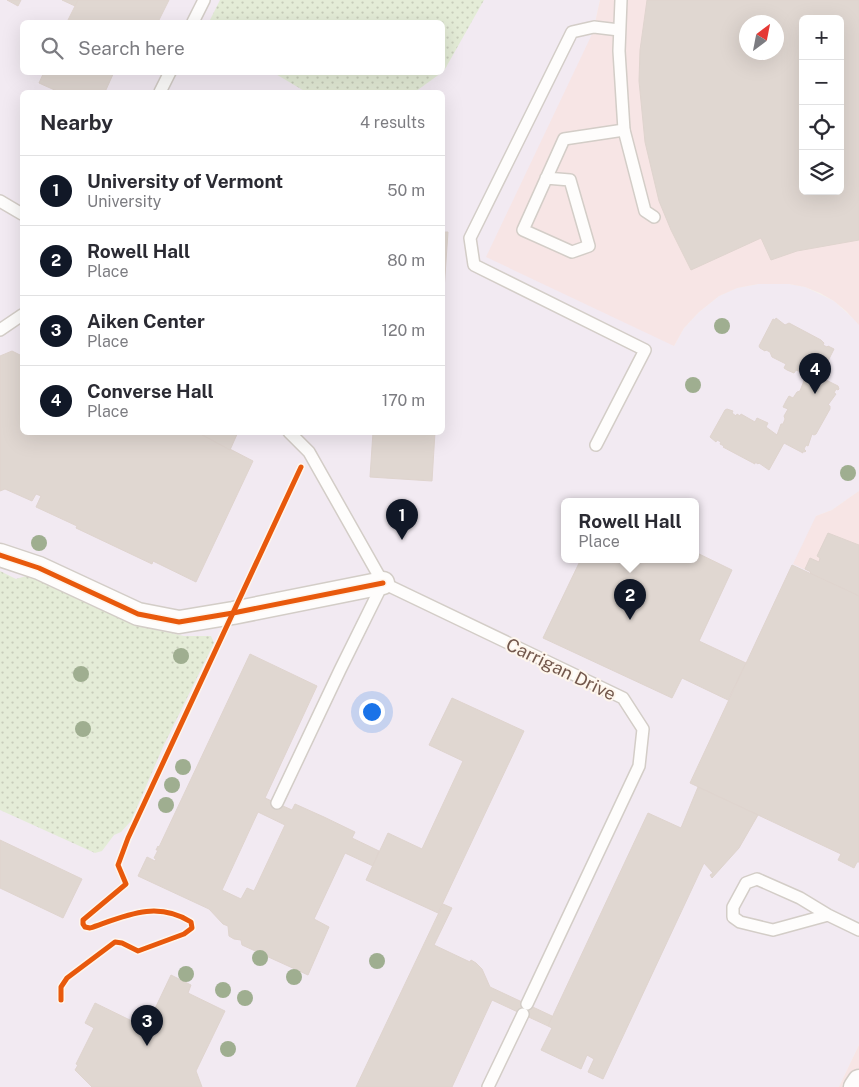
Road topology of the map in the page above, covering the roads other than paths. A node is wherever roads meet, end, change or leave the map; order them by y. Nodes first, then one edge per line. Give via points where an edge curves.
1 (204, 0) edge
2 (621, 0) edge
3 (195, 20) edge
4 (619, 30) junction
5 (168, 75) edge
6 (161, 90) edge
7 (624, 130) junction
8 (546, 178) junction
9 (0, 202) edge
10 (20, 213) edge
11 (654, 217) dead end
12 (20, 316) edge
13 (0, 330) edge
14 (292, 435) edge
15 (596, 445) dead end
16 (0, 555) edge
17 (383, 583) junction
18 (277, 803) dead end
19 (828, 915) junction
20 (859, 930) edge
21 (859, 1081) edge
22 (488, 1087) edge
23 (855, 1087) edge

1 - 3 lane
2 - 4 lane
4 - 7 lane
4 - 15 lane via 594,27 572,32 470,238 474,265 645,350
5 - 6 lane
7 - 8 lane via 564,139
7 - 11 lane via 645,211
8 - 8 lane via 523,230 572,252 589,246 570,180
9 - 10 lane
12 - 13 lane
14 - 17 lane via 309,452
16 - 17 street via 39,568 138,614 179,622
17 - 18 lane
17 - 22 lane, Carrigan Drive via 623,698 643,729 639,766
19 - 19 lane via 757,879 746,883 733,908 733,917 740,922 773,930
19 - 20 lane
21 - 23 street

